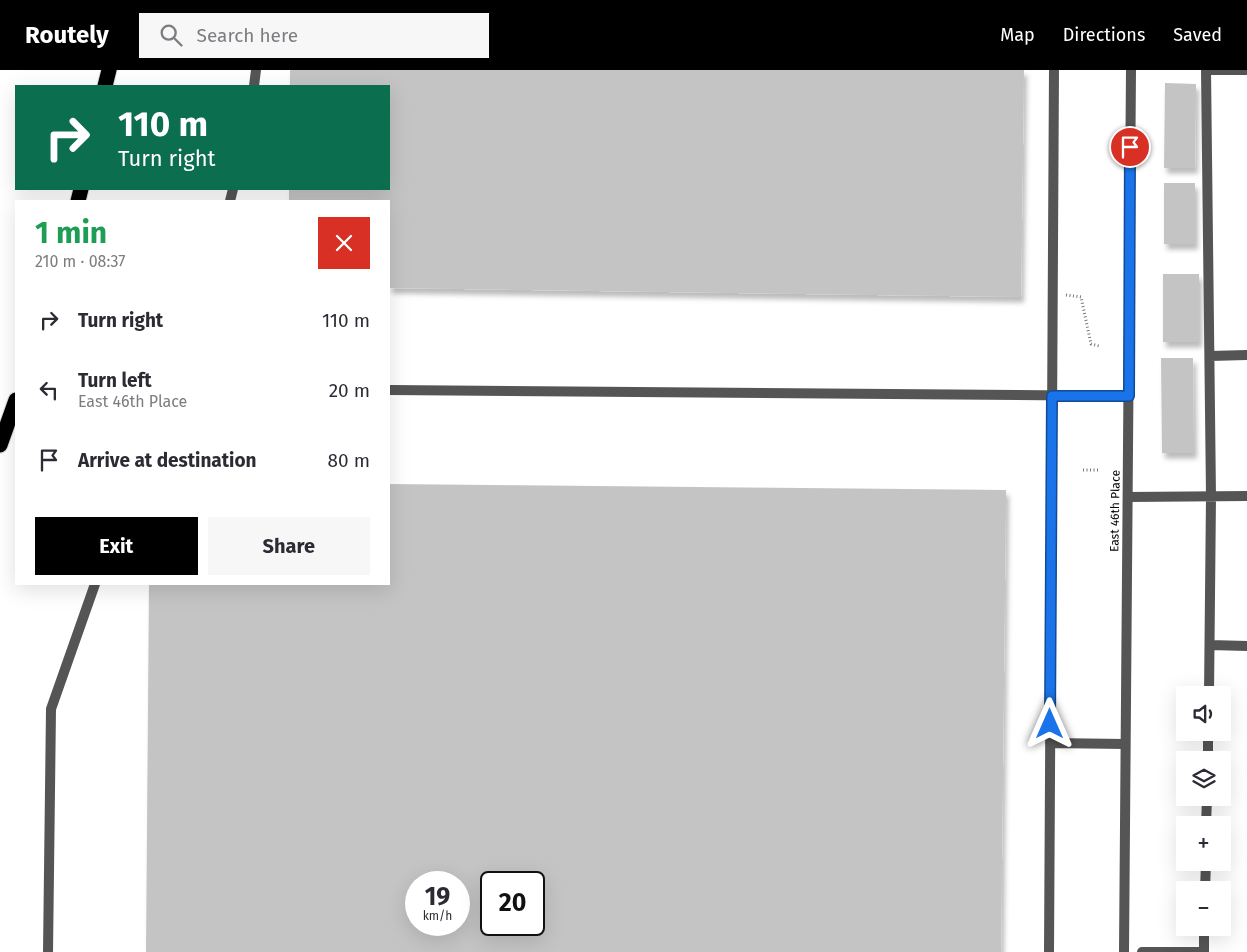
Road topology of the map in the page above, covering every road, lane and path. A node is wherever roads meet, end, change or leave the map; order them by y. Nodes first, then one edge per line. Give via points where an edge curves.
1 (109, 70) edge
2 (256, 70) edge
3 (1054, 70) edge
4 (1131, 70) edge
5 (1247, 70) edge
6 (105, 85) edge
7 (254, 85) edge
8 (1066, 295) dead end
9 (1099, 346) dead end
10 (1247, 355) edge
11 (1210, 356) junction
12 (390, 390) edge
13 (1052, 396) junction
14 (1129, 396) junction
15 (15, 403) edge
16 (0, 445) edge
17 (1083, 470) dead end
18 (1098, 470) dead end
19 (1128, 496) junction
20 (1211, 496) junction
21 (1247, 496) edge
22 (95, 585) edge
23 (1210, 645) junction
24 (1247, 646) edge
25 (1209, 686) edge
26 (1050, 743) junction
27 (1126, 744) junction
28 (1204, 936) edge
29 (48, 952) edge
30 (1049, 952) edge
31 (1124, 952) edge
32 (1142, 952) edge
33 (1204, 952) edge

1 - 6 highway
2 - 7 street
3 - 13 street
4 - 14 street, East 46th Place
5 - 11 street via 1206,70
8 - 9 path via 1081,297 1091,344
10 - 11 street
11 - 20 street
12 - 13 street
13 - 14 street
13 - 26 street
14 - 19 street, East 46th Place
15 - 16 highway
17 - 18 path
19 - 20 street
19 - 27 street, East 46th Place
20 - 21 street
20 - 23 street
22 - 29 street via 50,709
23 - 24 street
23 - 25 street
26 - 27 street
26 - 30 street
27 - 31 street, East 46th Place
28 - 33 street
32 - 33 street

